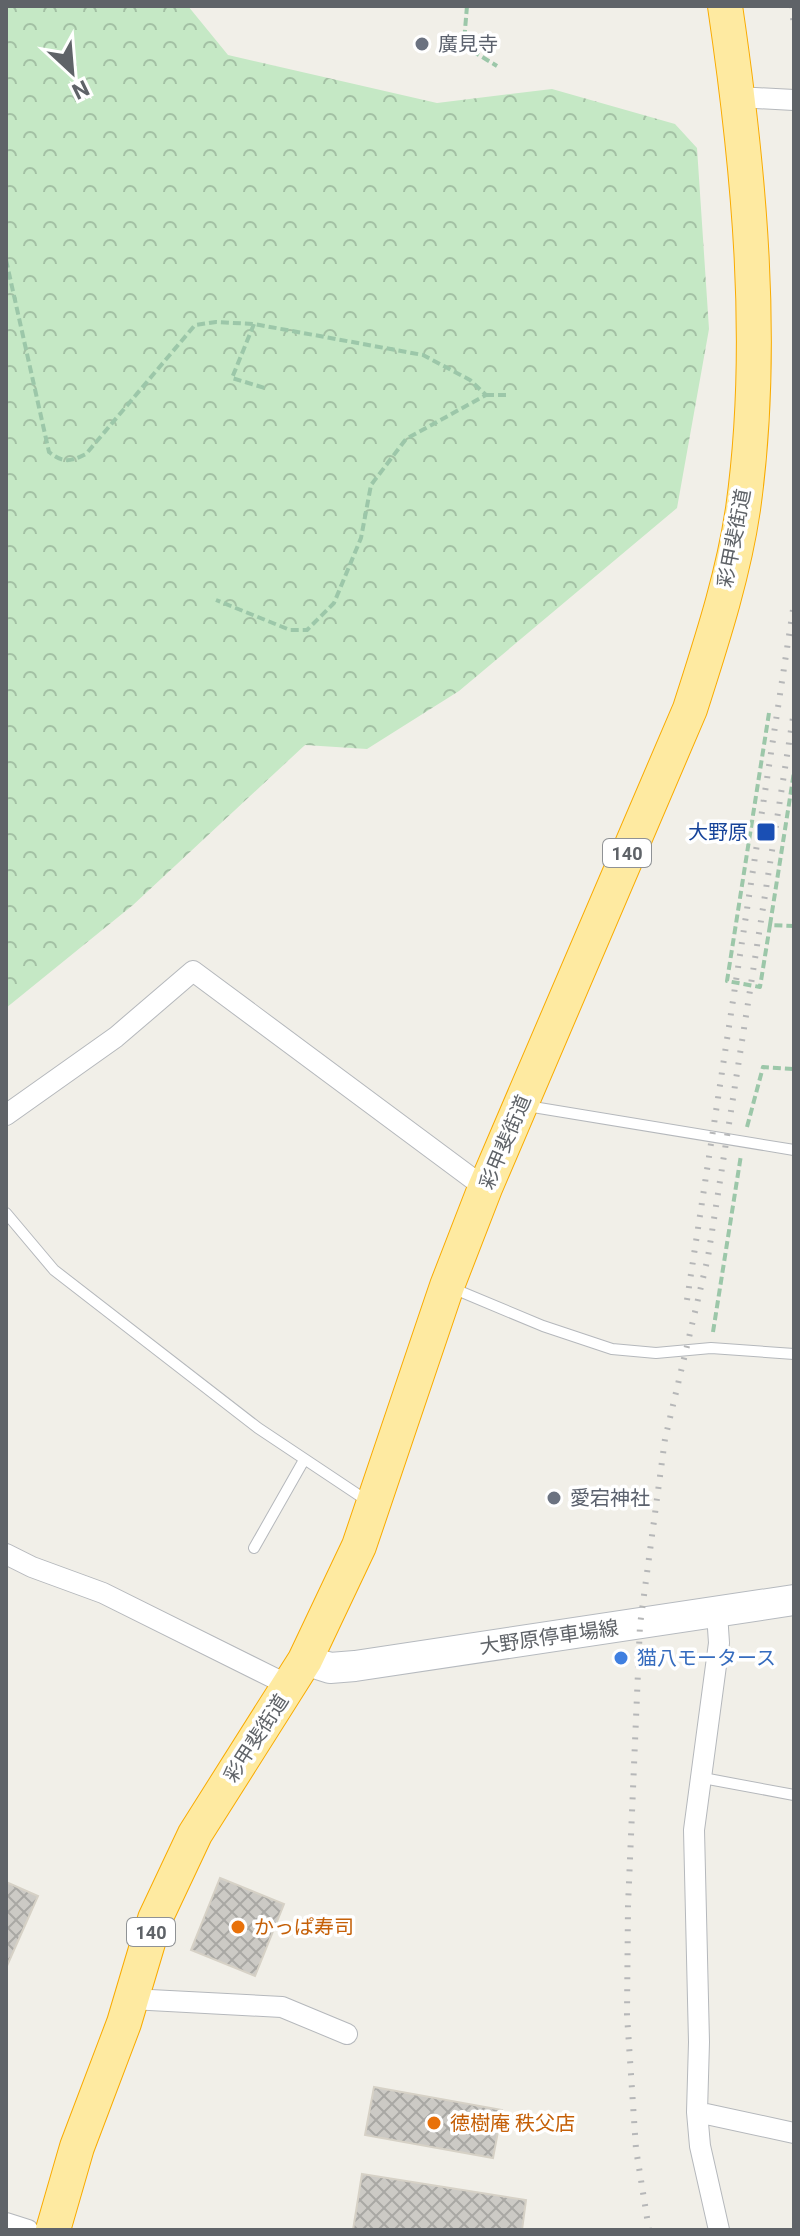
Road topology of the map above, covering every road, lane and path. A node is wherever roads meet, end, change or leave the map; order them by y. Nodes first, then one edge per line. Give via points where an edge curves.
1 (467, 6) edge
2 (725, 6) edge
3 (497, 66) dead end
4 (738, 97) junction
5 (794, 100) edge
6 (6, 260) edge
7 (254, 324) junction
8 (268, 389) dead end
9 (486, 395) junction
10 (506, 395) dead end
11 (216, 600) dead end
12 (769, 713) dead end
13 (794, 772) edge
14 (770, 925) junction
15 (794, 926) edge
16 (794, 1069) edge
17 (521, 1105) junction
18 (6, 1115) edge
19 (744, 1140) junction
20 (794, 1150) edge
21 (485, 1188) junction
22 (6, 1213) edge
23 (447, 1286) junction
24 (711, 1348) junction
25 (794, 1354) edge
26 (304, 1460) junction
27 (374, 1505) junction
28 (254, 1548) dead end
29 (6, 1554) edge
30 (794, 1600) edge
31 (717, 1613) junction
32 (298, 1673) junction
33 (703, 1778) junction
34 (794, 1795) edge
35 (131, 1999) junction
36 (347, 2034) dead end
37 (697, 2112) junction
38 (794, 2133) edge
39 (6, 2223) edge
40 (28, 2230) edge
41 (53, 2230) edge
42 (719, 2230) edge

1 - 3 path via 464,42
2 - 4 highway, 彩甲斐街道 / 140
4 - 5 street
4 - 17 highway, 彩甲斐街道 / 140 via 753,314 751,423 742,510 727,582 690,709
6 - 7 path via 49,452 60,461 72,462 86,454 195,325
7 - 8 path via 232,378
7 - 9 path via 423,355 470,380
9 - 10 path
9 - 11 path via 406,439 371,485 361,538 334,603 307,630 290,630
12 - 14 path via 727,981 760,987
13 - 14 path
14 - 15 path
16 - 19 path via 763,1067
17 - 19 lane
17 - 21 highway, 彩甲斐街道 / 140
18 - 21 street via 116,1037 193,971
19 - 20 lane
19 - 24 path
21 - 23 highway, 彩甲斐街道 / 140
22 - 26 lane via 54,1270
23 - 24 lane via 612,1349 656,1353
23 - 27 highway, 彩甲斐街道 / 140
24 - 25 lane
26 - 27 lane
26 - 28 lane
27 - 32 highway, 彩甲斐街道 / 140
29 - 32 street
30 - 31 main road, 大野原停車場線
31 - 32 main road, 大野原停車場線
31 - 33 street via 719,1643
32 - 35 highway, 彩甲斐街道 / 140 via 195,1834 155,1919
33 - 34 lane
33 - 37 street via 694,1830
35 - 36 street via 282,2007
35 - 41 highway, 彩甲斐街道 / 140
37 - 38 street
37 - 42 street
39 - 40 street

